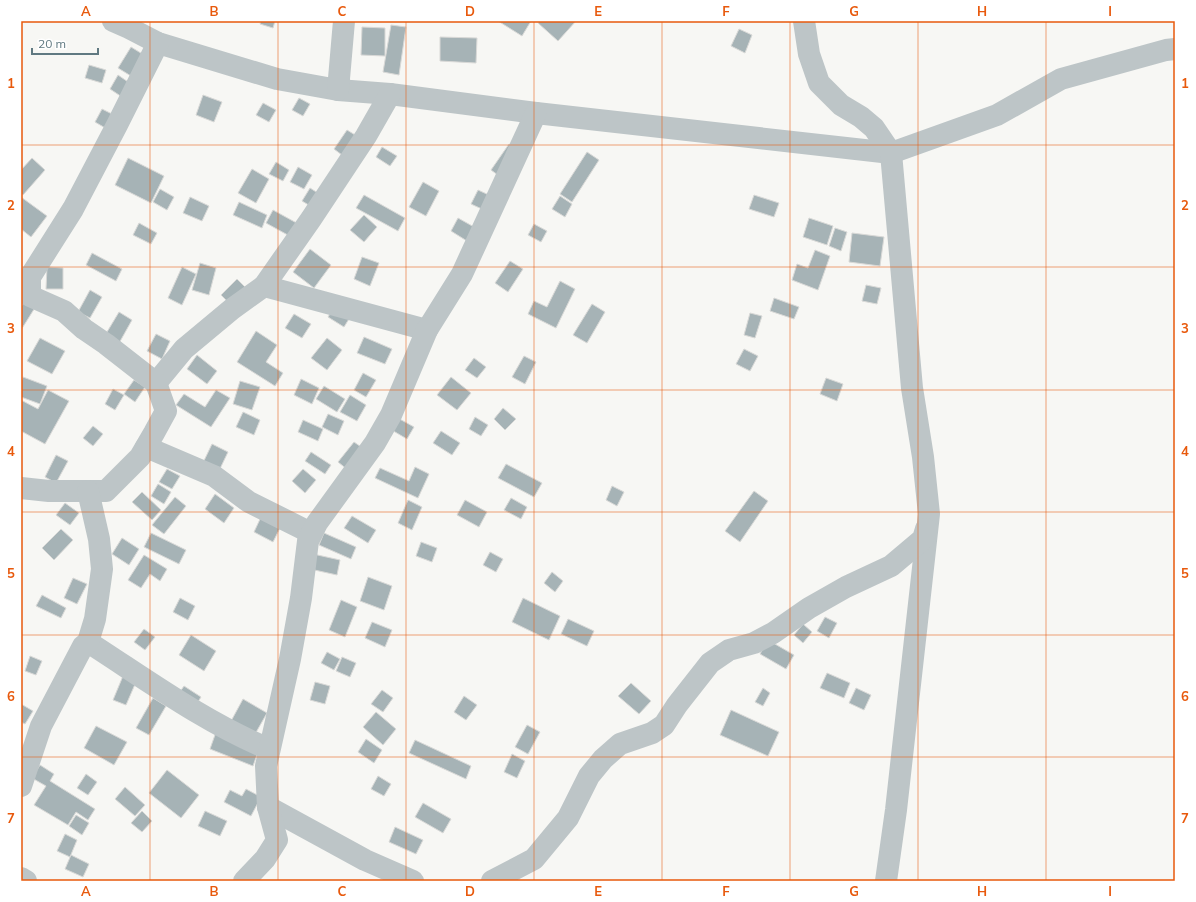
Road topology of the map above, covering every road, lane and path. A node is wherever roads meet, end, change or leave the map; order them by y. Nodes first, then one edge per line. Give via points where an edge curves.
1 (113, 21) edge
2 (344, 21) edge
3 (804, 21) edge
4 (158, 43) junction
5 (1175, 49) edge
6 (338, 90) junction
7 (390, 94) junction
8 (536, 113) junction
9 (891, 153) junction
10 (264, 286) junction
11 (427, 330) junction
12 (156, 383) junction
13 (146, 447) junction
14 (21, 488) edge
15 (88, 491) junction
16 (929, 514) junction
17 (311, 533) junction
18 (88, 642) junction
19 (269, 749) junction
20 (21, 786) edge
21 (268, 807) junction
22 (21, 878) edge
23 (26, 881) edge
24 (244, 881) edge
25 (413, 881) edge
26 (492, 881) edge
27 (886, 881) edge

1 - 4 street
2 - 6 street
3 - 9 street via 809,54 819,83 841,106 874,128
4 - 6 street via 277,79
4 - 12 street via 73,209 30,277 30,296 64,312
5 - 9 street via 1061,79 996,115
6 - 7 street
7 - 8 street
7 - 10 street via 366,136
8 - 9 street
8 - 11 street via 462,274
9 - 16 street via 912,388
10 - 11 street
10 - 12 street via 184,349
11 - 17 street via 375,443
12 - 13 street via 166,411
13 - 15 street via 140,457 106,491
13 - 17 street via 214,476 250,502
14 - 15 street
15 - 18 street via 99,539 102,569
16 - 26 street via 923,539 891,566 809,608 773,634 754,644 729,650 710,663 664,725 652,733 620,744 603,759 590,776 568,818 534,859
16 - 27 street
17 - 19 street via 306,549 301,598 290,659
18 - 19 street via 216,724
18 - 20 street via 83,646 40,726
19 - 21 street via 266,766
21 - 24 street via 277,840 265,859
21 - 25 street via 365,860
22 - 23 street

